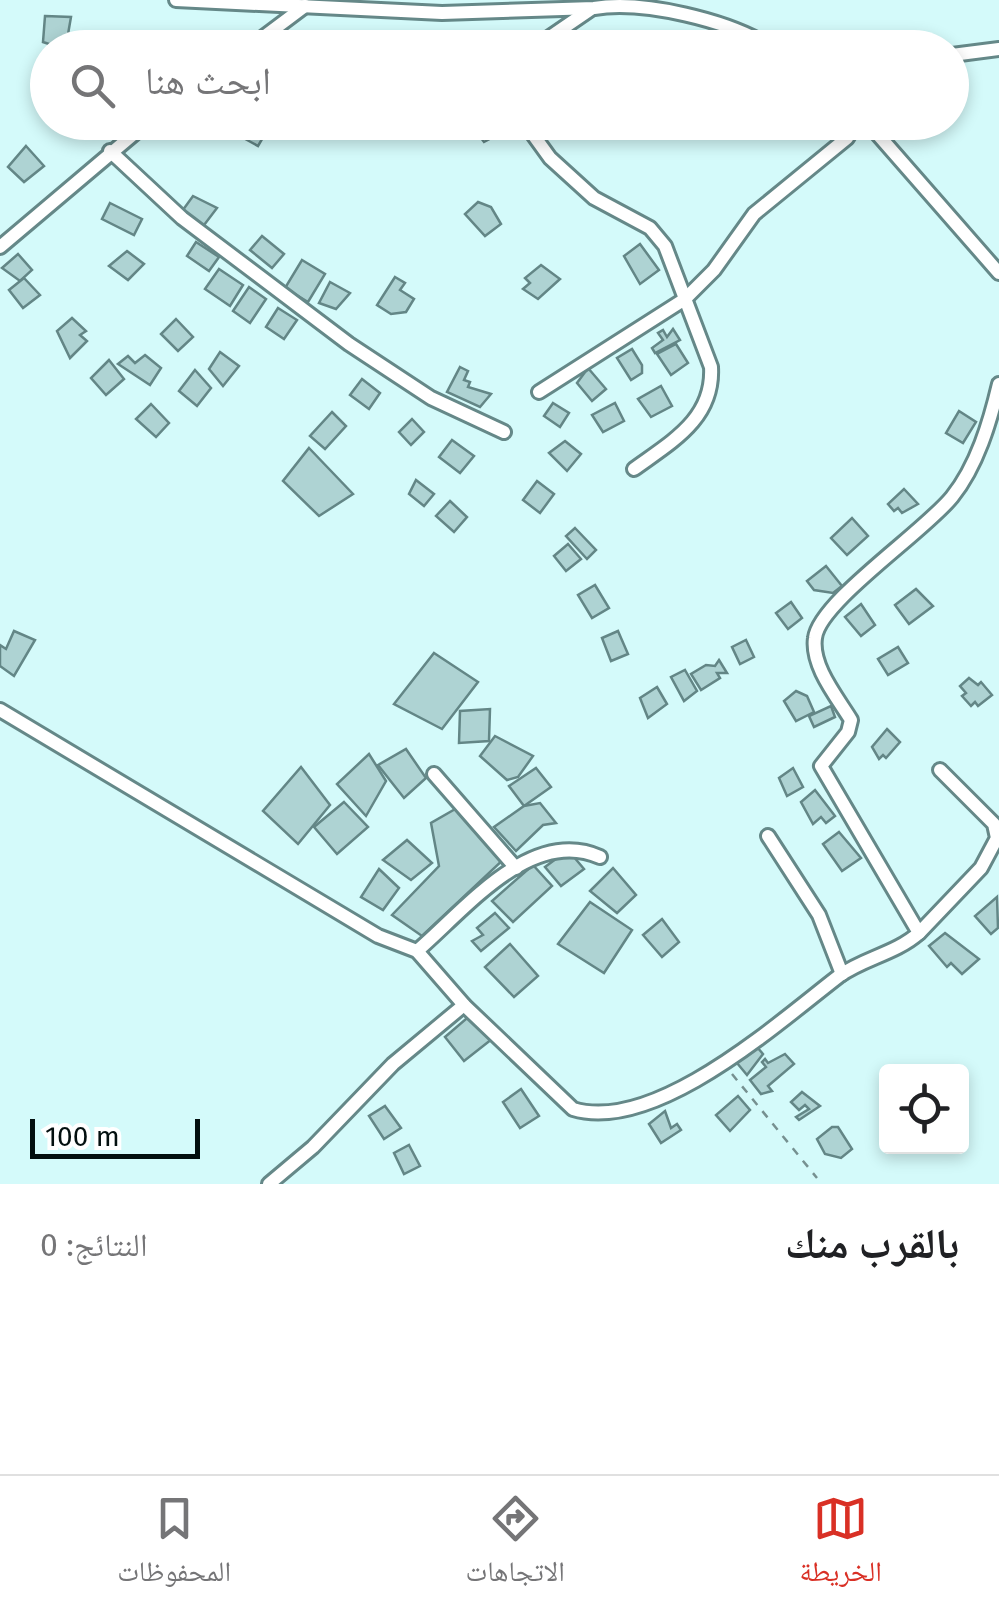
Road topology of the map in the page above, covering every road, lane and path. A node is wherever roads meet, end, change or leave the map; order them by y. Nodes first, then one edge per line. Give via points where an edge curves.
1 (176, 0) edge
2 (612, 1) edge
3 (305, 6) junction
4 (594, 8) junction
5 (273, 30) edge
6 (561, 30) edge
7 (730, 30) edge
8 (999, 49) edge
9 (969, 53) edge
10 (124, 140) edge
11 (537, 140) edge
12 (844, 140) edge
13 (883, 140) edge
14 (110, 151) junction
15 (0, 247) edge
16 (999, 274) edge
17 (685, 299) junction
18 (999, 384) edge
19 (538, 392) dead end
20 (504, 432) dead end
21 (634, 469) dead end
22 (0, 710) edge
23 (940, 770) dead end
24 (434, 774) dead end
25 (768, 836) dead end
26 (600, 857) dead end
27 (516, 868) junction
28 (919, 933) junction
29 (417, 951) junction
30 (842, 974) junction
31 (464, 1005) junction
32 (725, 1066) junction
33 (817, 1178) dead end
34 (269, 1184) edge

1 - 3 street
2 - 4 street
2 - 7 street via 686,11
3 - 4 street via 442,13
3 - 5 street
4 - 6 street
8 - 9 street
10 - 14 street
11 - 17 street via 594,198 650,228 665,246
12 - 17 street via 754,214
13 - 16 street
14 - 15 street
14 - 20 street via 182,218 350,344 430,398
17 - 19 street
17 - 21 street via 711,367 707,401 687,429
18 - 28 street via 956,493 821,618 814,637 815,658 851,720 822,766
22 - 29 street via 361,926
23 - 28 street via 994,824 997,838 969,883
24 - 27 street
25 - 30 street via 819,915
26 - 27 street via 561,847
27 - 29 street
28 - 30 street
29 - 31 street
30 - 32 street
31 - 32 street via 544,1085 584,1112 623,1108
31 - 34 street
32 - 33 path

